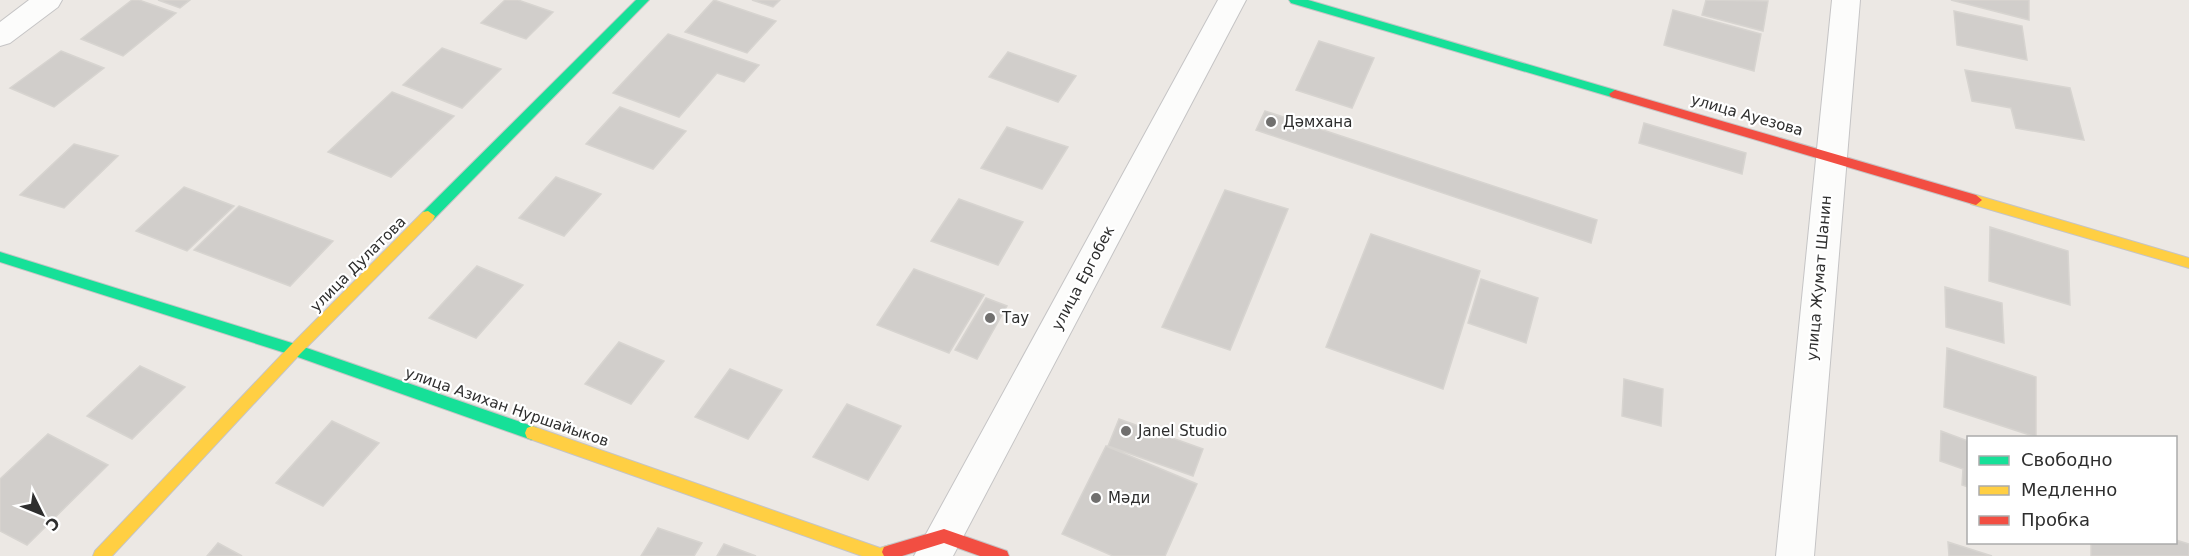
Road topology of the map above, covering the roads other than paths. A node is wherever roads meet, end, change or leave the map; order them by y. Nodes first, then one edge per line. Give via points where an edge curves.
1 (48, 0) edge
2 (643, 0) edge
3 (1232, 0) edge
4 (1295, 0) edge
5 (1846, 0) edge
6 (0, 36) edge
7 (1830, 156) junction
8 (0, 257) edge
9 (2189, 263) edge
10 (295, 350) junction
11 (939, 546) edge
12 (101, 556) edge
13 (1001, 556) edge
14 (1795, 556) edge

1 - 6 street
2 - 10 street, улица Дулатова
3 - 11 street, улица Ергобек
4 - 7 street, улица Ауезова
5 - 7 street, улица Жумат Шанин
7 - 9 street, улица Ауезова
7 - 14 street, улица Жумат Шанин
8 - 10 street, улица Азихан Нуршайыков
10 - 11 street, улица Азихан Нуршайыков via 880,555
10 - 12 street, улица Дулатова
11 - 13 street

